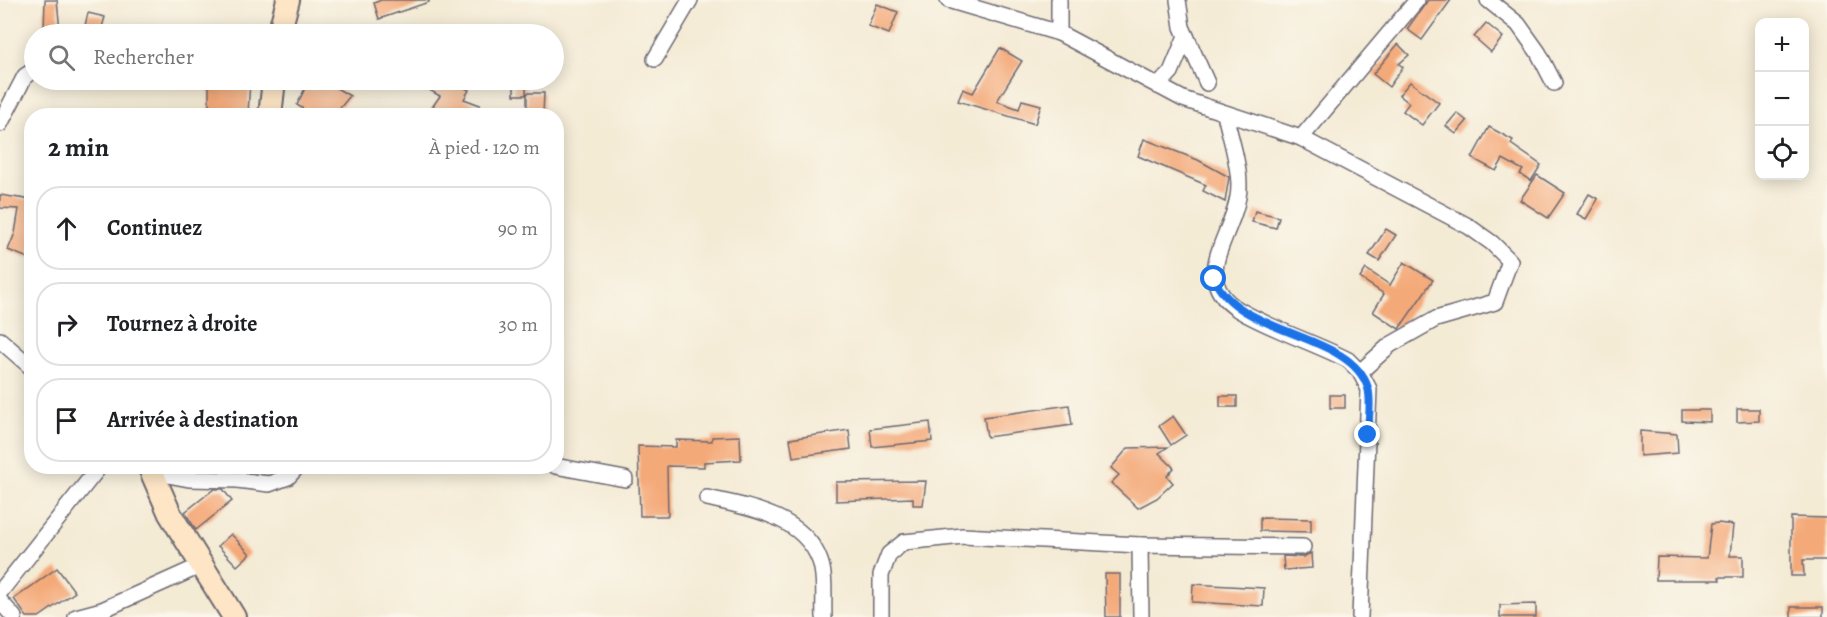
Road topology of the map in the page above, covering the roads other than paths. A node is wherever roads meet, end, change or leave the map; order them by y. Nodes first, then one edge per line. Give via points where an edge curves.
1 (288, 0) edge
2 (690, 0) edge
3 (948, 0) edge
4 (1059, 0) edge
5 (1178, 0) edge
6 (1417, 0) edge
7 (1488, 0) edge
8 (282, 24) edge
9 (1059, 33) junction
10 (1186, 36) junction
11 (655, 59) dead end
12 (24, 78) edge
13 (1207, 83) dead end
14 (1554, 83) dead end
15 (1158, 86) junction
16 (273, 90) edge
17 (271, 108) edge
18 (1225, 114) junction
19 (0, 124) edge
20 (1301, 138) junction
21 (0, 340) edge
22 (7, 356) edge
23 (24, 364) edge
24 (1360, 372) junction
25 (564, 468) edge
26 (94, 474) edge
27 (152, 474) edge
28 (170, 474) edge
29 (291, 474) edge
30 (625, 479) dead end
31 (707, 498) dead end
32 (1140, 545) junction
33 (1303, 547) dead end
34 (202, 565) junction
35 (0, 592) edge
36 (0, 601) edge
37 (102, 613) edge
38 (14, 617) edge
39 (76, 617) edge
40 (234, 617) edge
41 (824, 617) edge
42 (881, 617) edge
43 (1141, 617) edge
44 (1360, 617) edge

1 - 8 street
2 - 11 street
3 - 9 street
4 - 9 street
5 - 10 street
6 - 20 street
7 - 14 street via 1518,24
9 - 15 street
10 - 13 street
10 - 15 street via 1171,72
12 - 19 street
15 - 18 street
16 - 17 street
18 - 20 street
18 - 24 street via 1239,186 1237,208 1214,266 1220,293 1238,309 1319,345 1348,360
20 - 24 street via 1468,226 1510,261 1495,302 1436,319 1390,345
21 - 22 street
22 - 23 street
24 - 44 street via 1369,389 1369,406
25 - 30 street
26 - 35 street
27 - 34 street via 170,514
28 - 29 street via 189,479 269,484
31 - 41 street via 775,515 800,531 820,561
32 - 33 street
32 - 42 street via 963,536 904,542 889,554 881,575
32 - 43 street
34 - 37 street
34 - 40 street
36 - 38 street
37 - 39 street

